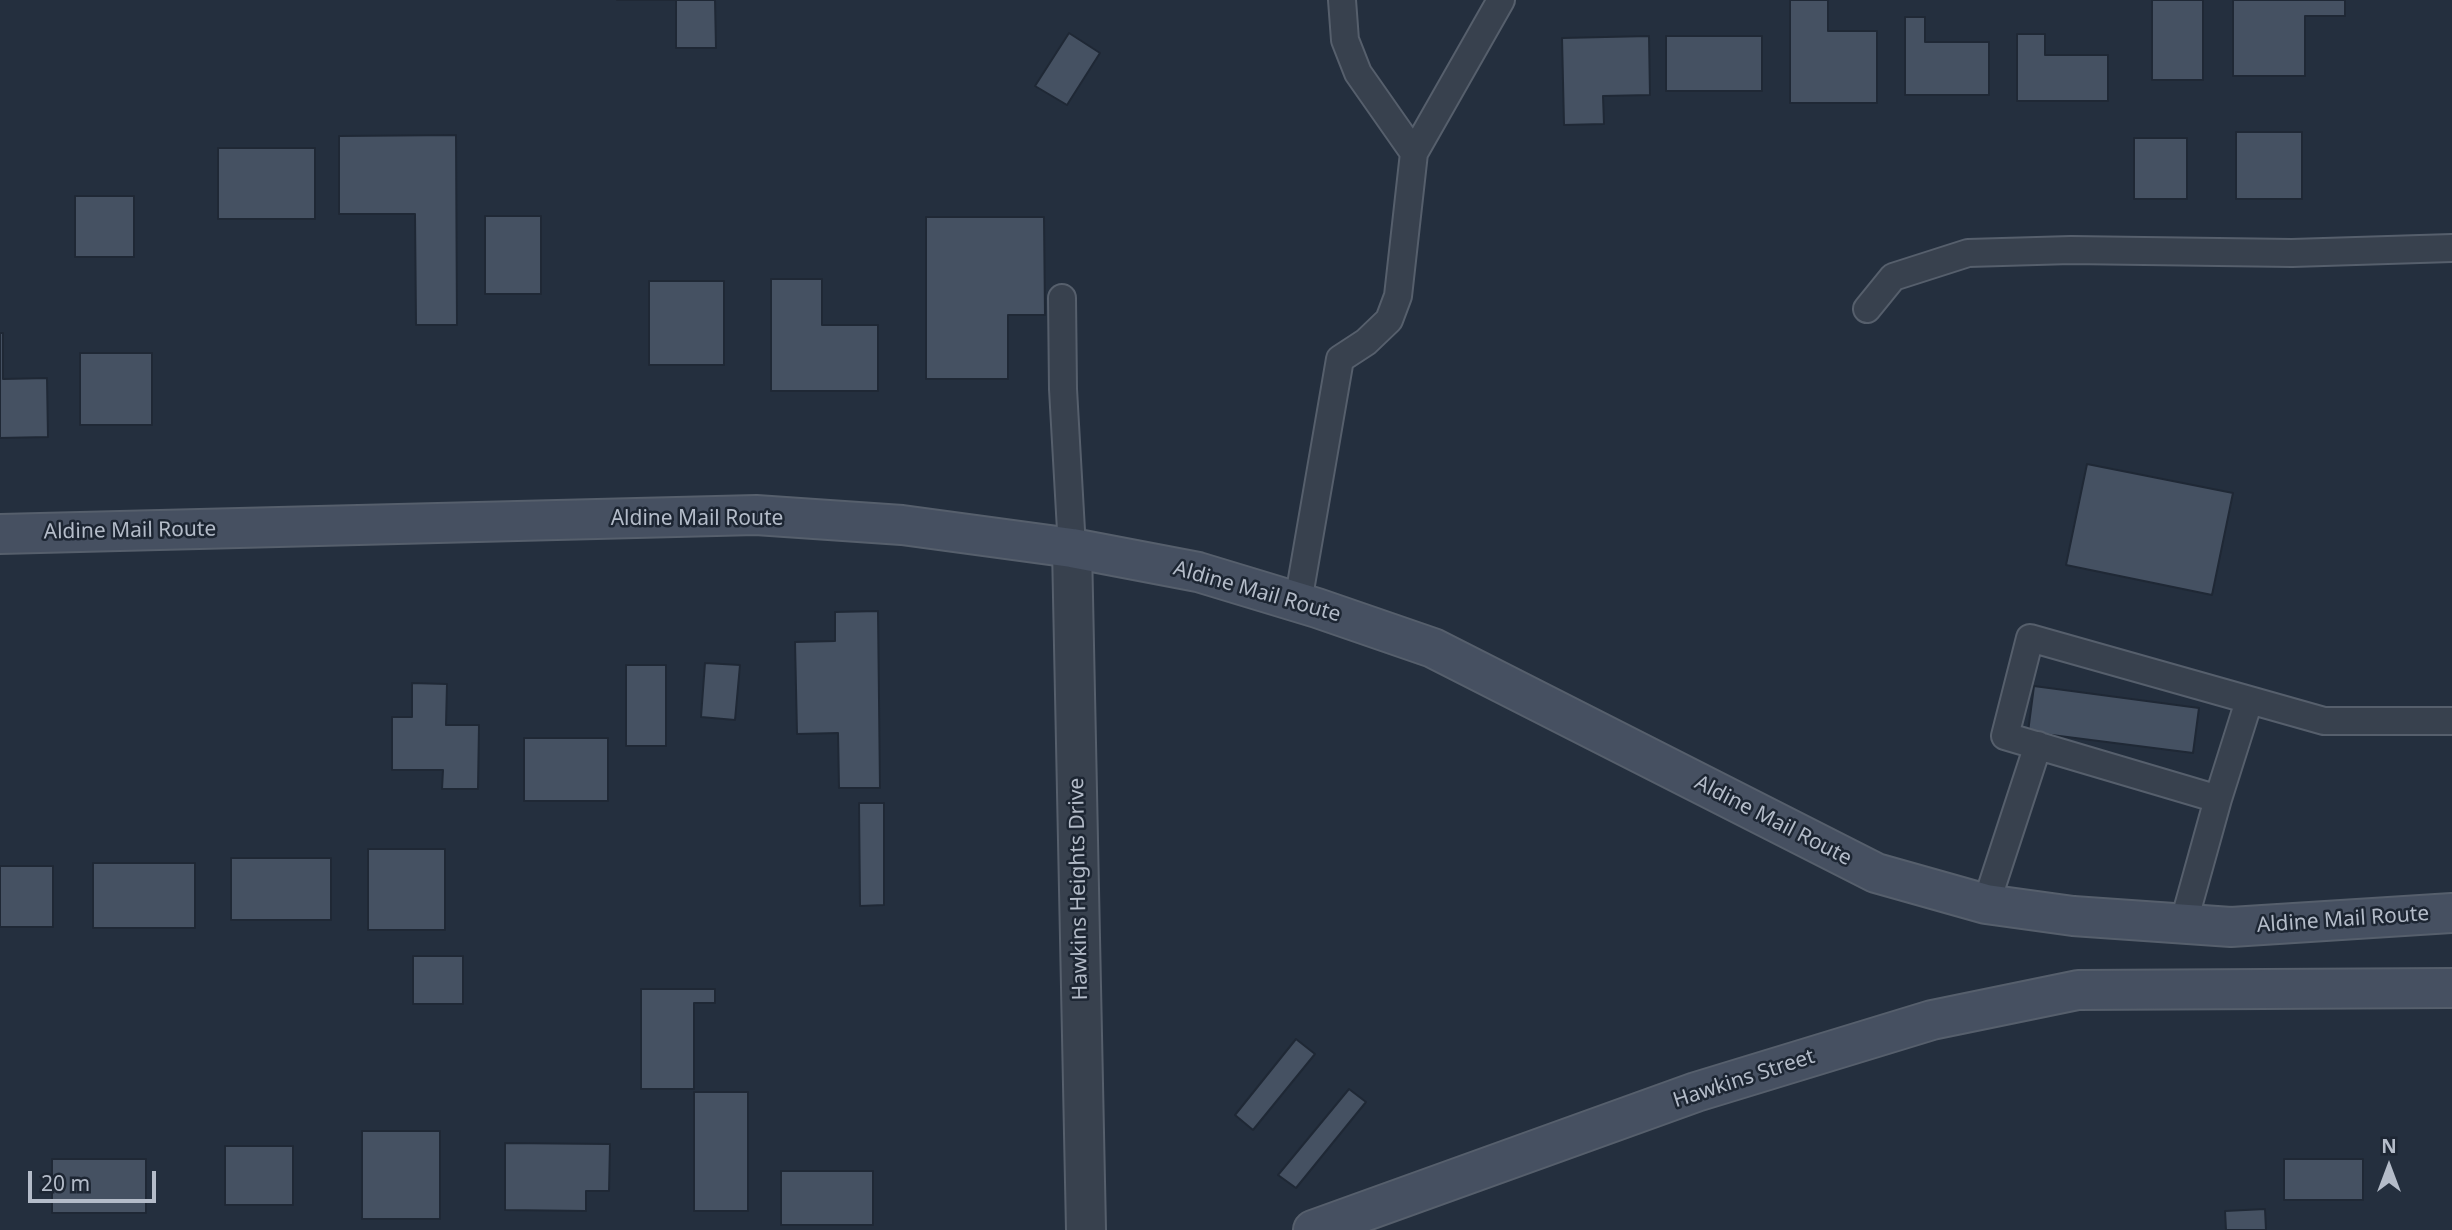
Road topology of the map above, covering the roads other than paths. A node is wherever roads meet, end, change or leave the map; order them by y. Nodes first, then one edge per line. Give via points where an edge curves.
1 (1342, 0) edge
2 (1501, 0) edge
3 (1413, 153) junction
4 (2452, 248) edge
5 (1062, 298) dead end
6 (1867, 309) dead end
7 (0, 534) edge
8 (1072, 548) junction
9 (1298, 602) junction
10 (2249, 701) junction
11 (2452, 721) edge
12 (2038, 745) junction
13 (2217, 799) junction
14 (1986, 904) junction
15 (2452, 913) edge
16 (2183, 925) junction
17 (2452, 988) edge
18 (1086, 1230) edge
19 (1313, 1230) edge

1 - 3 lane via 1345,40 1358,73
2 - 3 lane
3 - 9 lane via 1398,296 1389,320 1340,359
4 - 6 lane via 1968,253 1893,276
5 - 8 lane
7 - 8 main road, Aldine Mail Route via 756,515 902,525
8 - 9 main road, Aldine Mail Route via 1198,572
8 - 18 street, Hawkins Heights Drive
9 - 14 main road, Aldine Mail Route via 1433,648 1876,873
10 - 11 lane via 2324,721
10 - 12 lane via 2030,638 2005,736
10 - 13 lane
12 - 13 lane
12 - 14 lane
13 - 16 lane
14 - 16 main road, Aldine Mail Route
15 - 16 main road, Aldine Mail Route via 2231,927
17 - 19 main road, Hawkins Street via 2078,990 1931,1020 1696,1092

